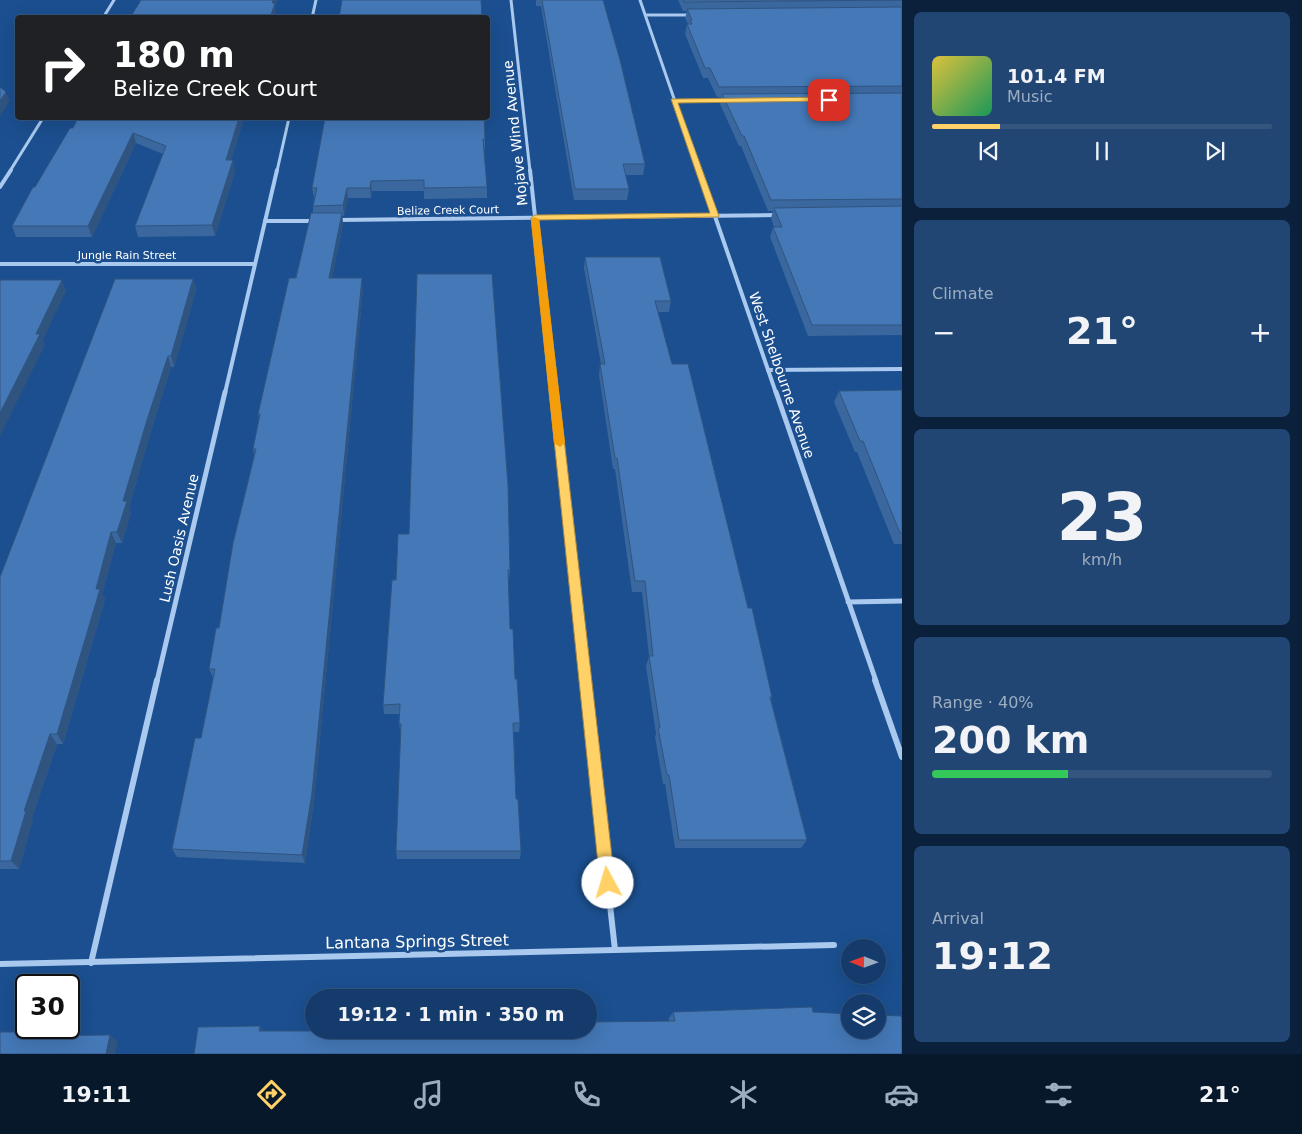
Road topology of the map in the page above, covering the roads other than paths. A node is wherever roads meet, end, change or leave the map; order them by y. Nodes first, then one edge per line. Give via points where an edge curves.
1 (114, 0) edge
2 (316, 0) edge
3 (511, 0) edge
4 (640, 0) edge
5 (105, 15) edge
6 (313, 15) edge
7 (646, 15) junction
8 (700, 15) edge
9 (674, 100) junction
10 (730, 100) edge
11 (41, 120) edge
12 (289, 120) edge
13 (0, 187) edge
14 (786, 215) edge
15 (715, 216) junction
16 (535, 218) junction
17 (322, 220) edge
18 (332, 220) edge
19 (264, 221) junction
20 (0, 264) edge
21 (254, 264) junction
22 (902, 369) edge
23 (768, 370) junction
24 (902, 601) edge
25 (848, 602) junction
26 (902, 757) edge
27 (834, 945) dead end
28 (614, 950) junction
29 (92, 963) junction
30 (0, 964) edge

1 - 5 street
2 - 6 street
3 - 16 street, Mojave Wind Avenue
4 - 7 street, West Shelbourne Avenue
7 - 8 street
7 - 9 street, West Shelbourne Avenue
9 - 10 street
9 - 15 street, West Shelbourne Avenue
11 - 13 street
12 - 19 street, Lush Oasis Avenue
14 - 15 street, Belize Creek Court
15 - 16 street, Belize Creek Court
15 - 23 street, West Shelbourne Avenue
16 - 18 street, Belize Creek Court
16 - 28 street, Mojave Wind Avenue
17 - 19 street
19 - 21 street, Lush Oasis Avenue
20 - 21 street, Jungle Rain Street
21 - 29 street, Lush Oasis Avenue
22 - 23 street
23 - 25 street, West Shelbourne Avenue
24 - 25 street
25 - 26 street, West Shelbourne Avenue
27 - 28 street, Lantana Springs Street
28 - 29 street, Lantana Springs Street
29 - 30 street, Lantana Springs Street

